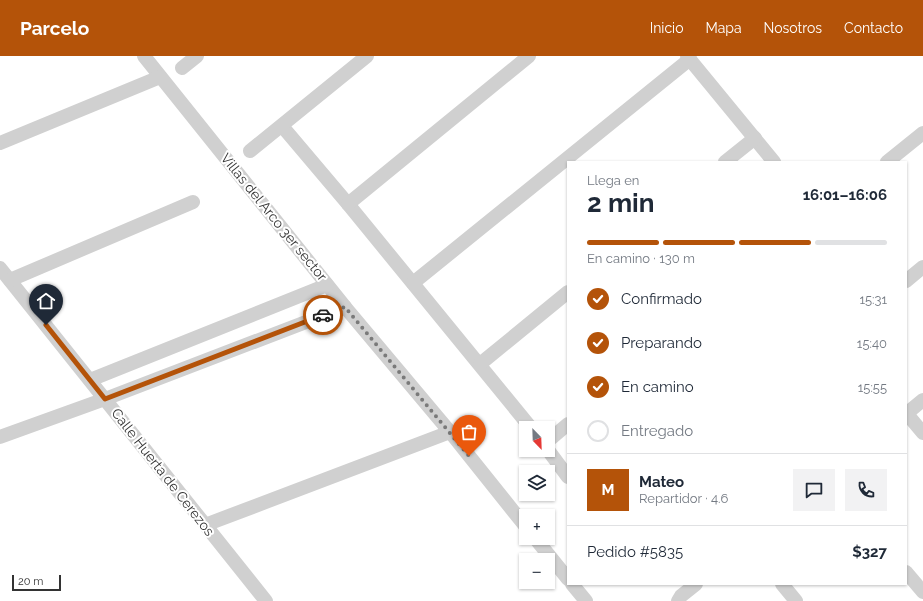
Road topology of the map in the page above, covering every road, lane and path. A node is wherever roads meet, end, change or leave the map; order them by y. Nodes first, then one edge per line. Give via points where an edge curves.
1 (144, 56) edge
2 (197, 56) edge
3 (367, 56) edge
4 (529, 56) edge
5 (688, 58) edge
6 (182, 68) dead end
7 (160, 77) junction
8 (282, 126) junction
9 (923, 133) edge
10 (755, 138) junction
11 (0, 143) edge
12 (250, 151) dead end
13 (726, 161) edge
14 (773, 161) edge
15 (888, 161) edge
16 (193, 202) dead end
17 (348, 204) junction
18 (923, 267) edge
19 (0, 268) edge
20 (10, 280) junction
21 (907, 280) edge
22 (413, 283) junction
23 (328, 285) junction
24 (567, 293) edge
25 (345, 307) junction
26 (480, 364) junction
27 (90, 380) junction
28 (105, 399) junction
29 (923, 400) edge
30 (907, 413) edge
31 (907, 415) edge
32 (525, 421) edge
33 (567, 425) edge
34 (450, 432) junction
35 (923, 433) edge
36 (555, 434) edge
37 (0, 437) edge
38 (553, 457) edge
39 (567, 476) edge
40 (519, 518) edge
41 (204, 525) junction
42 (541, 545) edge
43 (907, 573) edge
44 (567, 578) edge
45 (573, 585) edge
46 (695, 585) edge
47 (783, 585) edge
48 (923, 592) edge
49 (266, 601) edge
50 (586, 601) edge
51 (678, 601) edge
52 (796, 601) edge

1 - 7 street, Villas del Arco 3er sector
2 - 6 street
3 - 8 street
4 - 17 street
5 - 10 street
5 - 22 street
7 - 11 street
7 - 23 street, Villas del Arco 3er sector
8 - 12 street
8 - 17 street
9 - 15 street
10 - 13 street
10 - 14 street
16 - 20 street
17 - 22 street
18 - 21 street
19 - 20 street, Calle Huerta de Cerezos
20 - 27 street, Calle Huerta de Cerezos
22 - 26 street
23 - 25 street, Villas del Arco 3er sector
23 - 27 street
24 - 26 street
25 - 28 street
25 - 34 street, Villas del Arco 3er sector
26 - 32 street
27 - 28 street, Calle Huerta de Cerezos
28 - 37 street
28 - 41 street, Calle Huerta de Cerezos
29 - 30 street
31 - 35 street
33 - 36 street
34 - 40 street, Villas del Arco 3er sector
34 - 41 street
38 - 39 street
41 - 49 street, Calle Huerta de Cerezos
42 - 44 street
43 - 48 street
45 - 50 street
46 - 51 street
47 - 52 street

